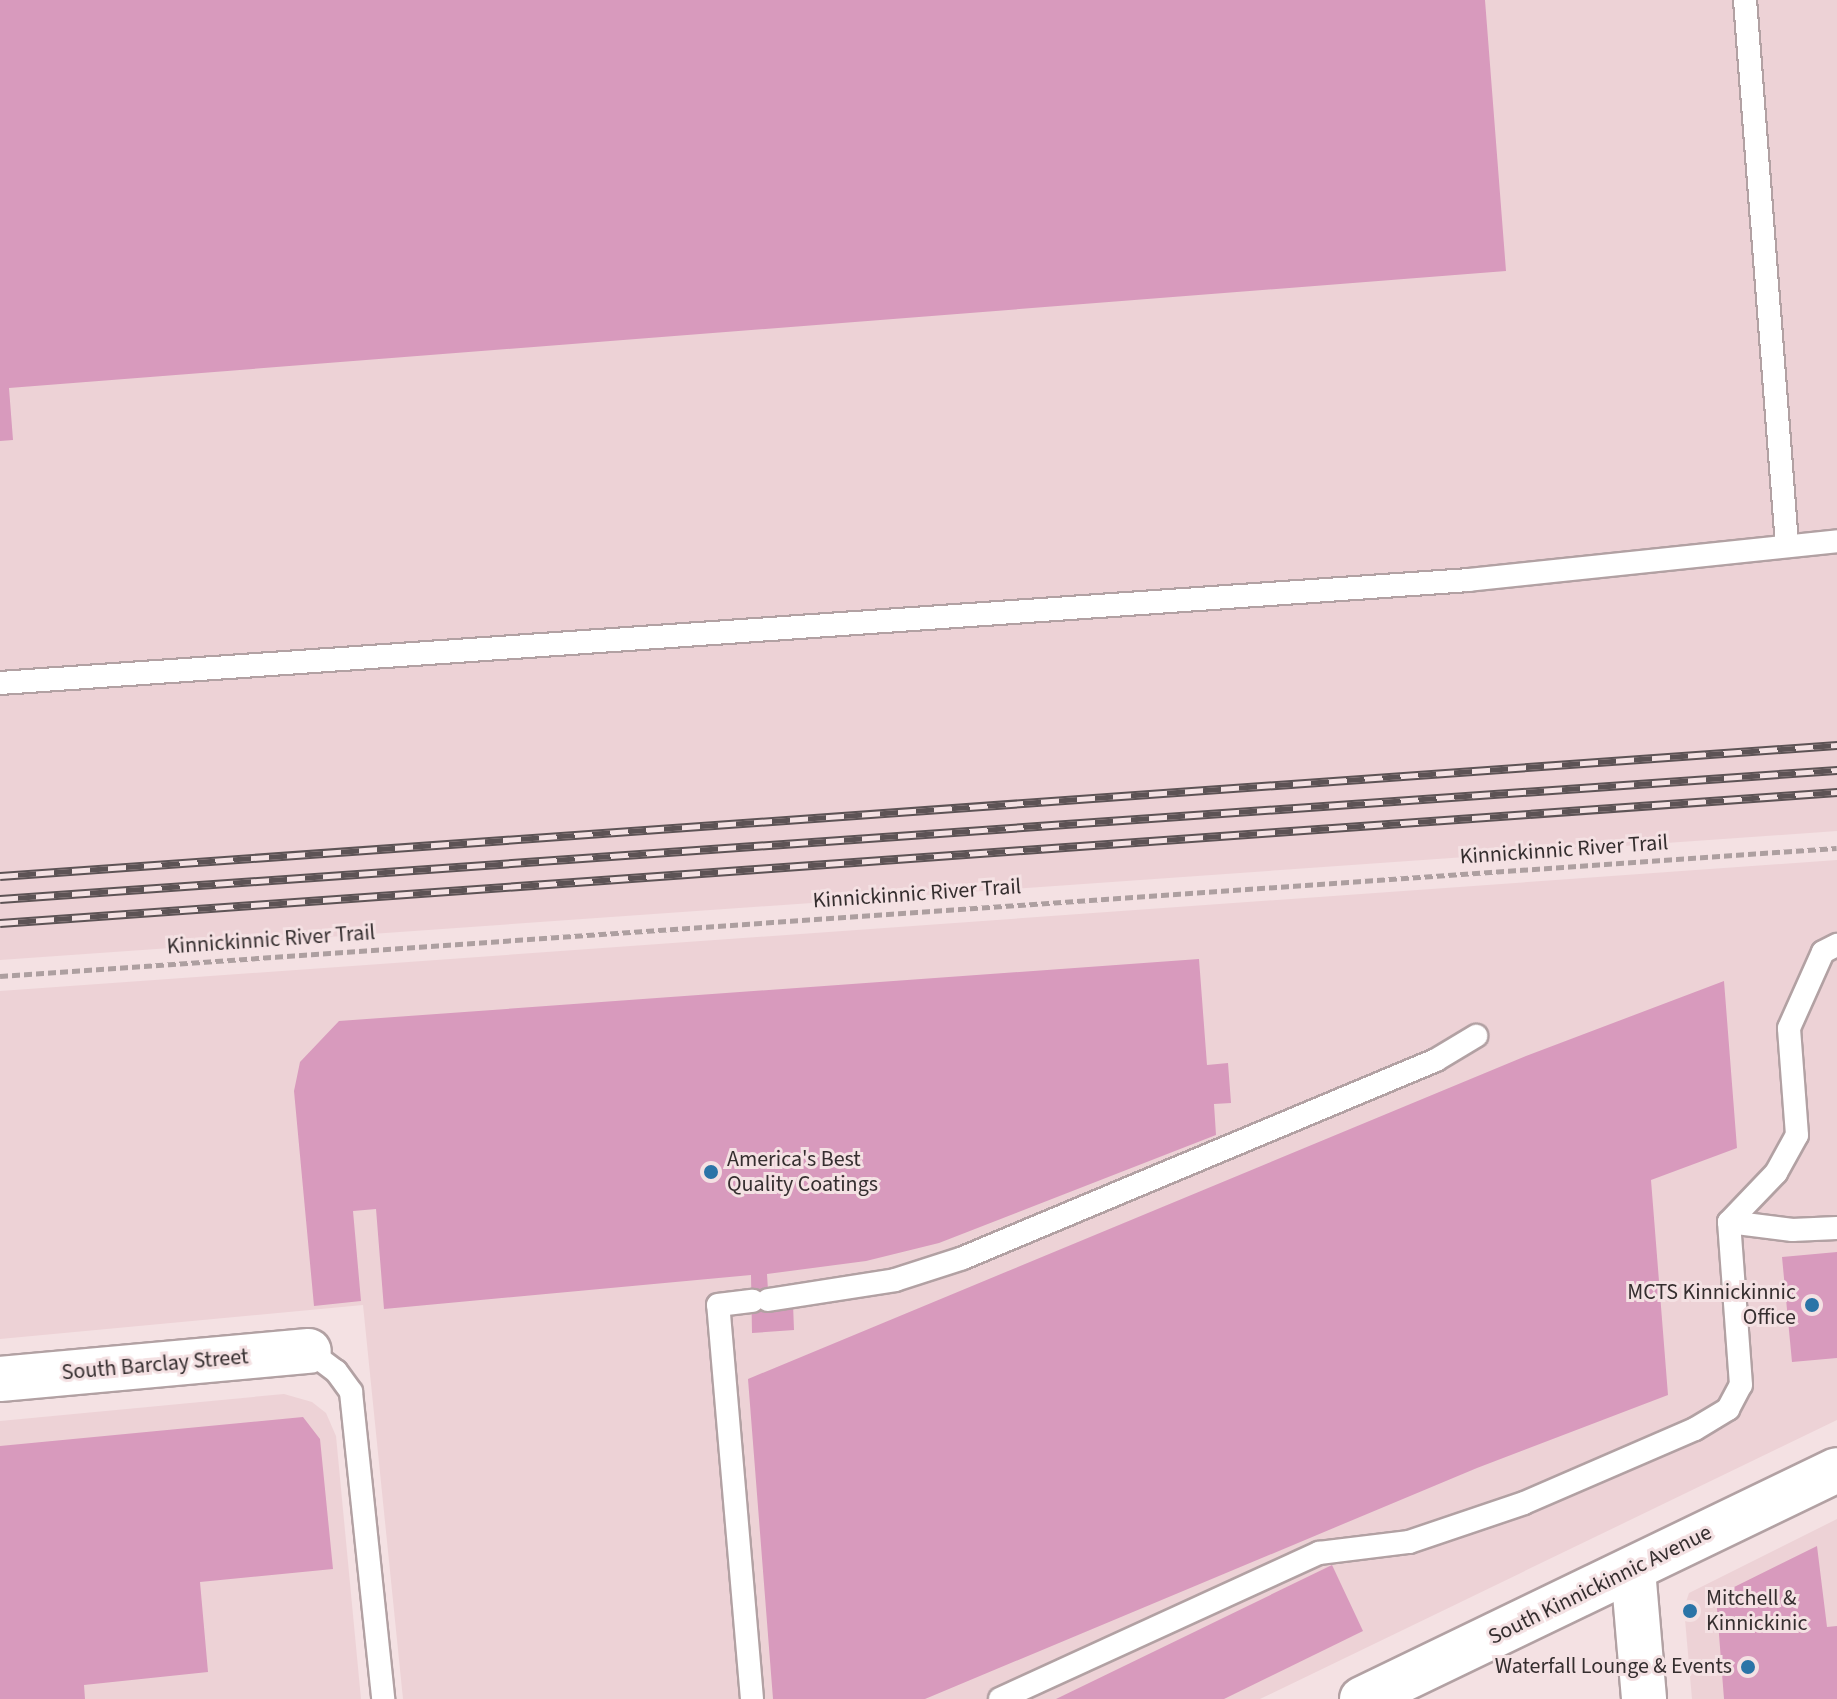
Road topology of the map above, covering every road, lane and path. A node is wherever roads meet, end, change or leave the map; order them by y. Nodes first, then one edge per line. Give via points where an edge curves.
1 (1745, 0) edge
2 (1837, 541) edge
3 (1787, 545) junction
4 (0, 683) edge
5 (1837, 848) edge
6 (1837, 945) edge
7 (0, 976) edge
8 (1476, 1036) dead end
9 (1729, 1222) junction
10 (1837, 1228) edge
11 (309, 1351) joint
12 (0, 1379) edge
13 (1837, 1470) edge
14 (1633, 1570) junction
15 (383, 1699) edge
16 (752, 1699) edge
17 (1000, 1699) edge
18 (1362, 1699) edge
19 (1644, 1699) edge

1 - 3 lane
2 - 3 lane
3 - 4 lane via 1468,580
5 - 7 path, Kinnickinnic River Trail
6 - 9 lane via 1823,952 1789,1028 1797,1135 1776,1173
8 - 16 lane via 1436,1060 963,1258 895,1280 718,1305
9 - 10 lane via 1792,1230
9 - 17 lane via 1741,1385 1728,1409 1695,1429 1524,1503 1409,1542 1319,1553
11 - 12 main road, South Barclay Street
11 - 15 lane via 336,1371 351,1392
13 - 14 main road, South Kinnickinnic Avenue
14 - 18 main road, South Kinnickinnic Avenue
14 - 19 main road

